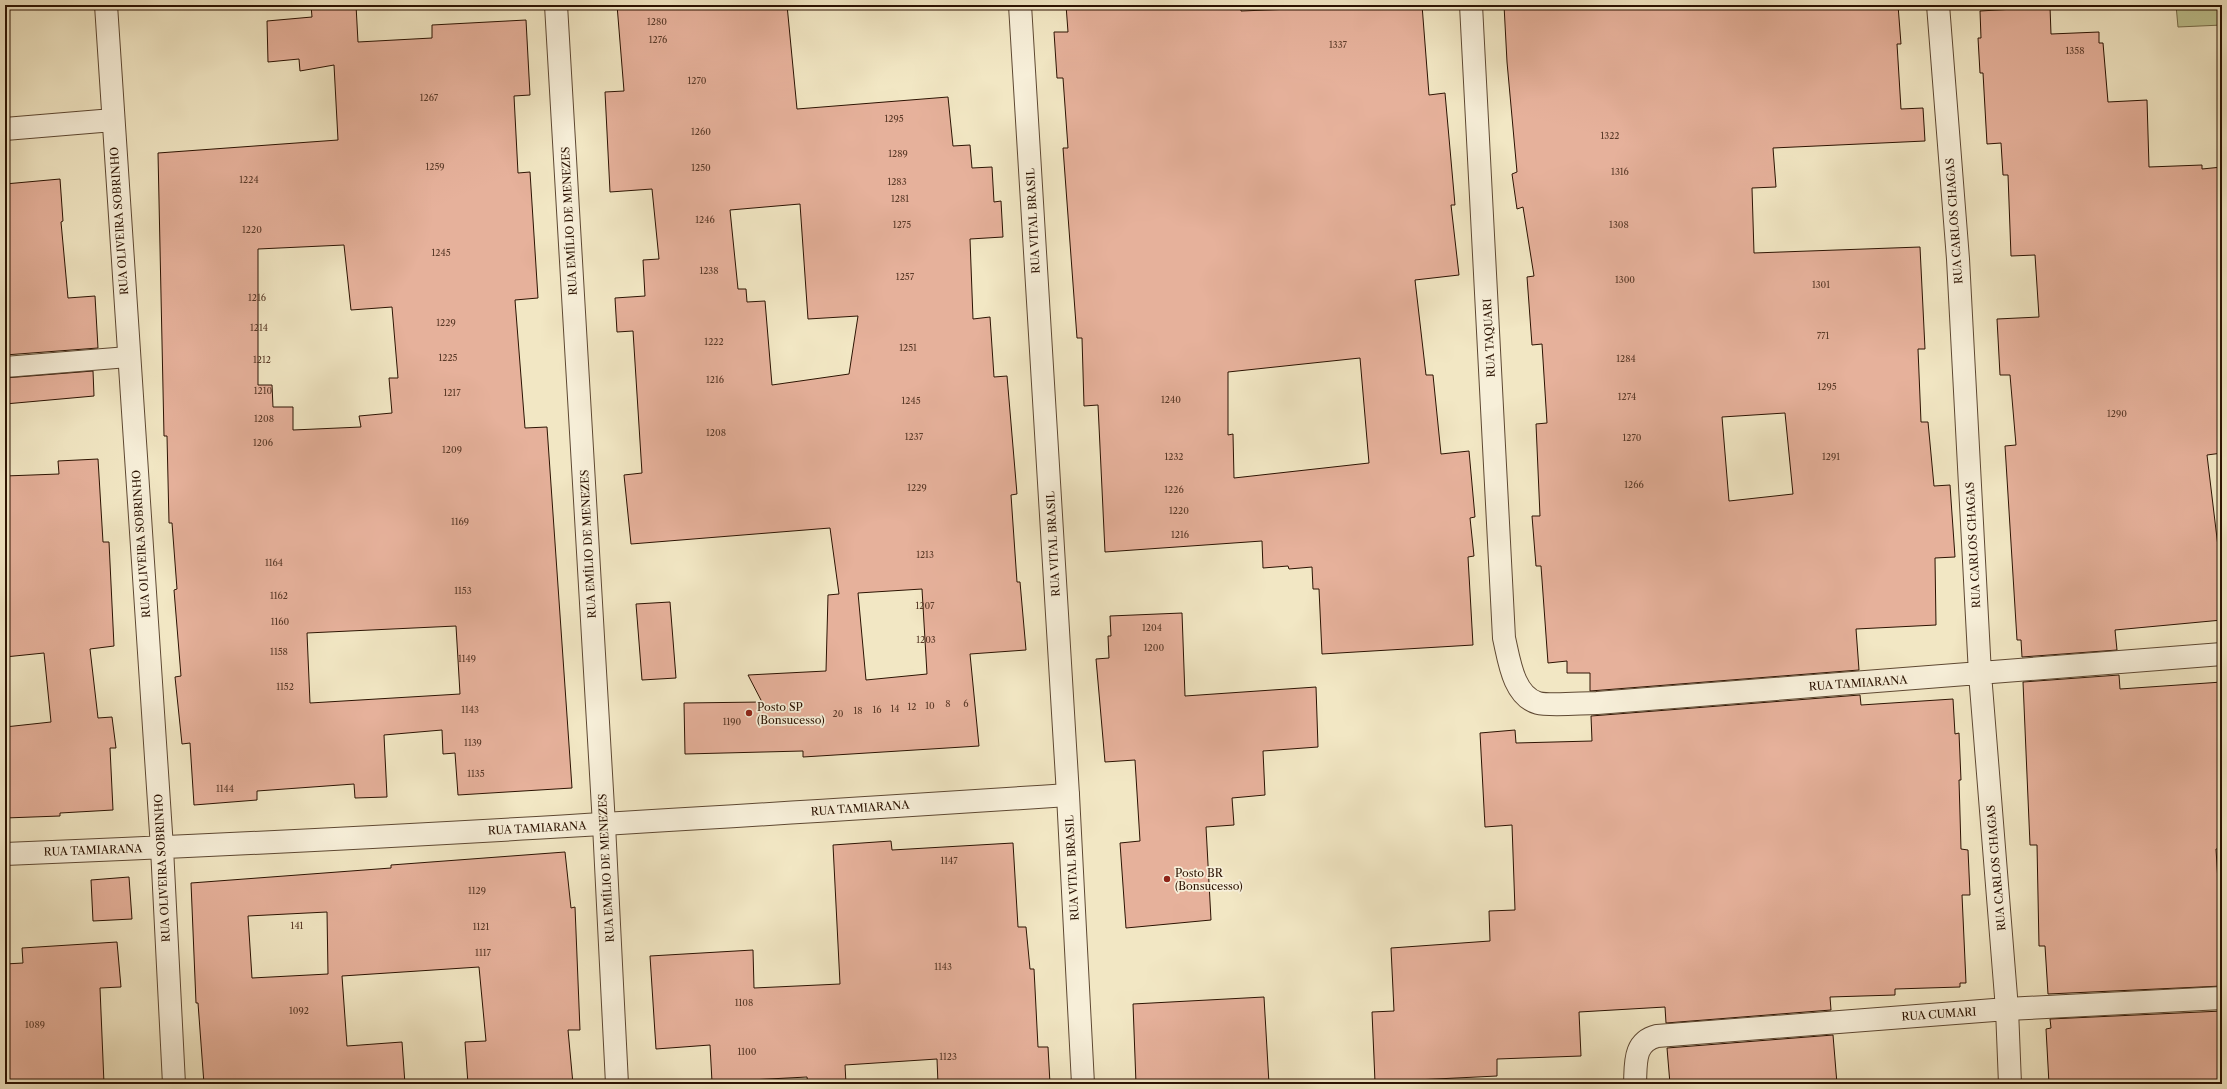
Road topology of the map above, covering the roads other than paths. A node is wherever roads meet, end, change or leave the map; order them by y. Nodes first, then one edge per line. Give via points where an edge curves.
1 (106, 5) edge
2 (556, 5) edge
3 (1020, 5) edge
4 (1471, 5) edge
5 (1938, 5) edge
6 (113, 120) junction
7 (5, 129) edge
8 (128, 357) junction
9 (5, 367) edge
10 (2222, 654) edge
11 (1511, 670) joint
12 (1980, 674) junction
13 (1068, 795) junction
14 (604, 825) junction
15 (162, 848) junction
16 (5, 854) edge
17 (2222, 998) edge
18 (2007, 1009) junction
19 (174, 1084) edge
20 (617, 1084) edge
21 (1083, 1084) edge
22 (1636, 1084) edge
23 (2010, 1084) edge

1 - 6 street, RUA OLIVEIRA SOBRINHO
2 - 14 street, RUA EMÍLIO DE MENEZES
3 - 13 street, RUA VITAL BRASIL
4 - 11 street, RUA TAQUARI via 1504,638
5 - 12 street, RUA CARLOS CHAGAS via 1958,259
6 - 7 street
6 - 8 street, RUA OLIVEIRA SOBRINHO
8 - 9 lane
8 - 15 street, RUA OLIVEIRA SOBRINHO
10 - 12 street, RUA TAMIARANA
11 - 12 street, RUA TAMIARANA via 1523,693 1538,703 1597,703
12 - 18 street, RUA CARLOS CHAGAS
13 - 14 street, RUA TAMIARANA
13 - 21 street, RUA VITAL BRASIL
14 - 15 street, RUA TAMIARANA
14 - 20 street, RUA EMÍLIO DE MENEZES
15 - 16 street, RUA TAMIARANA
15 - 19 street, RUA OLIVEIRA SOBRINHO
17 - 18 street, RUA CUMARI
18 - 22 street, RUA CUMARI via 1657,1036 1648,1038 1641,1045 1637,1055
18 - 23 street, RUA CARLOS CHAGAS

